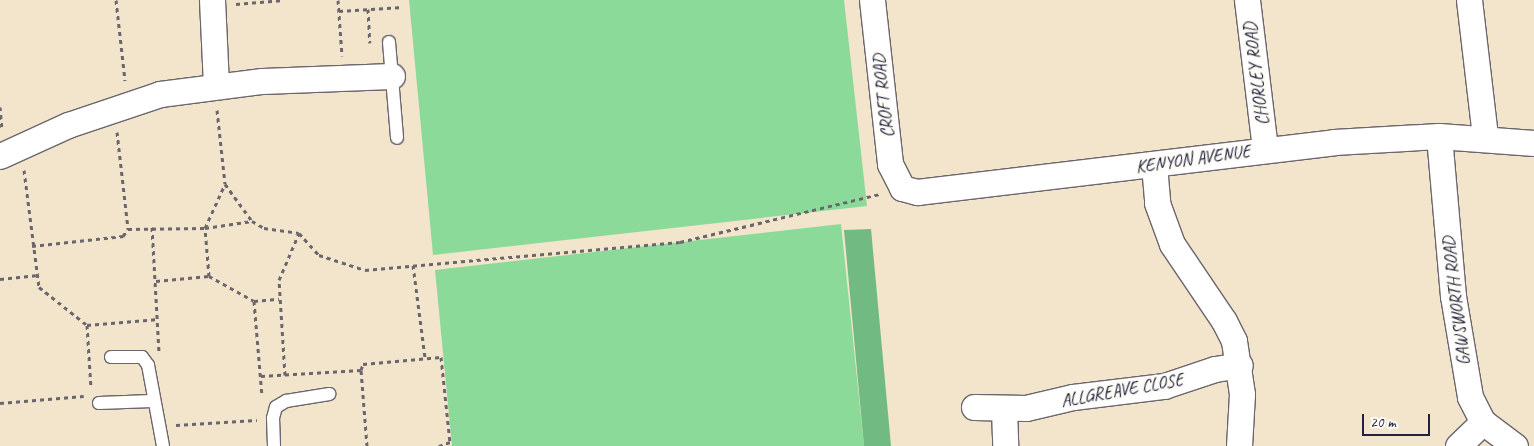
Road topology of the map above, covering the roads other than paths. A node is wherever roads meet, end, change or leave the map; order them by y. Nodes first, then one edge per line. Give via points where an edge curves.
1 (872, 0) edge
2 (1247, 0) edge
3 (1468, 0) edge
4 (212, 3) edge
5 (389, 42) dead end
6 (392, 76) junction
7 (216, 85) junction
8 (1439, 136) junction
9 (1485, 137) junction
10 (397, 138) dead end
11 (1534, 143) edge
12 (1265, 149) junction
13 (11, 150) edge
14 (1154, 165) junction
15 (902, 188) joint
16 (111, 356) dead end
17 (1240, 365) junction
18 (329, 394) dead end
19 (96, 399) road end
20 (152, 401) junction
21 (974, 407) dead end
22 (1004, 409) junction
23 (1483, 422) junction
24 (163, 446) edge
25 (274, 446) edge
26 (1005, 446) edge
27 (1239, 446) edge
28 (1458, 446) edge
29 (1515, 446) edge

1 - 15 street, CROFT ROAD via 890,164
2 - 12 street, CHORLEY ROAD
3 - 9 street
4 - 7 street
5 - 6 lane
6 - 7 street
6 - 10 lane
7 - 13 street via 121,105
8 - 9 street, KENYON AVENUE
8 - 12 street, KENYON AVENUE
8 - 23 street, GAWSWORTH ROAD via 1463,366 1470,397
9 - 11 street, KENYON AVENUE
12 - 14 street, KENYON AVENUE
14 - 15 street, KENYON AVENUE via 939,192
14 - 17 street via 1157,203 1172,244 1224,321 1234,341
16 - 20 lane via 142,357 148,365
17 - 22 street, ALLGREAVE CLOSE via 1216,369 1164,386
17 - 27 street
18 - 25 lane via 286,401 276,408 268,419
19 - 20 lane
20 - 24 lane
21 - 22 street, ALLGREAVE CLOSE
22 - 26 street
23 - 28 street
23 - 29 street, GAWSWORTH ROAD

